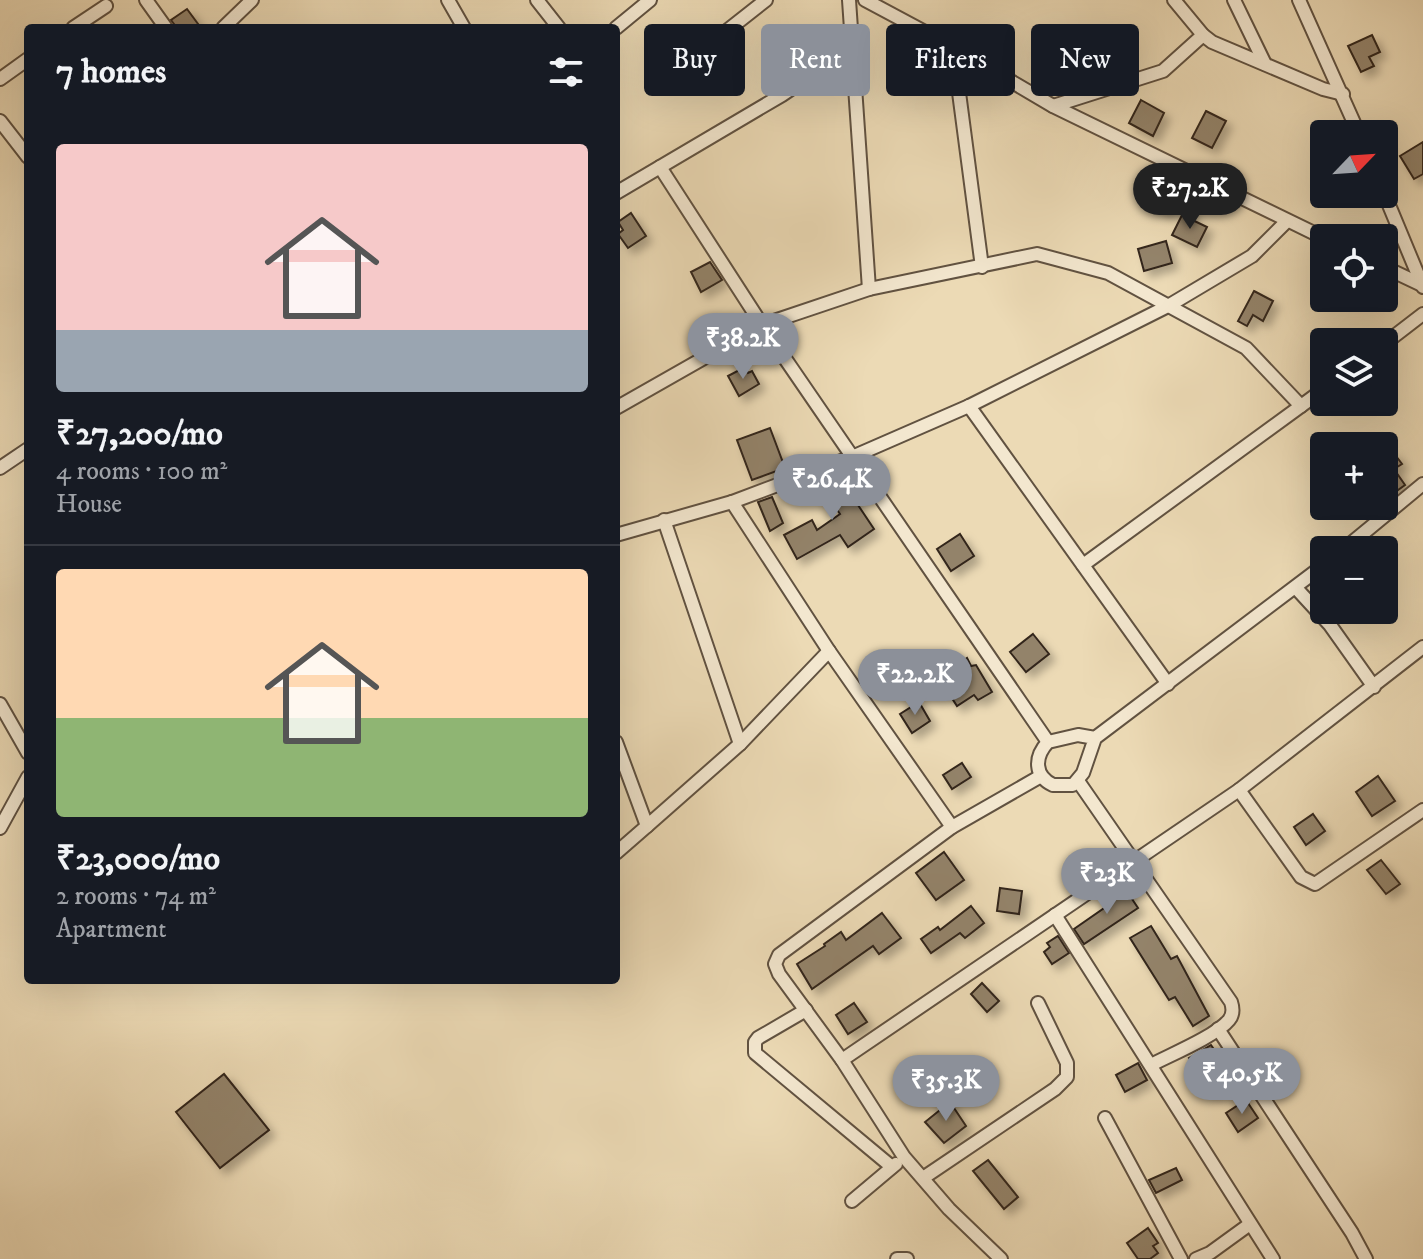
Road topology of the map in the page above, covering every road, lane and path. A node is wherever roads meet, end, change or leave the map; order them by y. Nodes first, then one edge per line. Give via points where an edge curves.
1 (146, 0) edge
2 (252, 0) edge
3 (448, 0) edge
4 (537, 0) edge
5 (650, 0) edge
6 (766, 0) edge
7 (849, 0) edge
8 (865, 0) edge
9 (1174, 0) edge
10 (1234, 0) edge
11 (1299, 0) edge
12 (106, 6) dead end
13 (79, 24) edge
14 (163, 24) edge
15 (227, 24) edge
16 (462, 24) edge
17 (556, 24) edge
18 (736, 24) edge
19 (851, 24) edge
20 (910, 24) edge
21 (620, 25) edge
22 (1203, 35) junction
23 (24, 62) edge
24 (1265, 64) junction
25 (0, 79) edge
26 (1015, 84) edge
27 (1343, 94) junction
28 (780, 96) edge
29 (856, 96) edge
30 (959, 96) edge
31 (1053, 106) junction
32 (1353, 120) edge
33 (0, 121) edge
34 (24, 152) edge
35 (660, 167) junction
36 (620, 191) edge
37 (1390, 208) edge
38 (1287, 221) junction
39 (1310, 232) edge
40 (982, 267) junction
41 (1398, 274) edge
42 (1423, 286) edge
43 (869, 289) junction
44 (1168, 306) junction
45 (1423, 314) edge
46 (762, 325) junction
47 (1398, 333) edge
48 (1310, 399) edge
49 (620, 406) edge
50 (969, 406) junction
51 (1301, 406) junction
52 (24, 452) edge
53 (852, 457) junction
54 (0, 468) edge
55 (1423, 484) edge
56 (732, 502) junction
57 (664, 520) junction
58 (620, 534) edge
59 (1360, 536) edge
60 (1083, 565) junction
61 (1310, 576) edge
62 (1296, 588) junction
63 (1423, 647) edge
64 (829, 651) junction
65 (1168, 684) junction
66 (1374, 687) junction
67 (0, 704) edge
68 (1095, 738) junction
69 (1048, 742) junction
70 (740, 744) junction
71 (24, 746) edge
72 (620, 753) edge
73 (1041, 776) junction
74 (1078, 781) junction
75 (24, 784) edge
76 (1239, 790) junction
77 (1423, 810) edge
78 (647, 826) junction
79 (952, 827) junction
80 (0, 828) edge
81 (620, 850) edge
82 (1135, 860) junction
83 (1055, 915) junction
84 (1038, 1003) dead end
85 (806, 1010) junction
86 (1218, 1029) junction
87 (842, 1060) junction
88 (1151, 1065) junction
89 (1105, 1118) dead end
90 (904, 1157) junction
91 (892, 1167) junction
92 (923, 1178) junction
93 (852, 1201) dead end
94 (1250, 1224) junction
95 (897, 1259) edge
96 (907, 1259) edge
97 (1001, 1259) edge
98 (1181, 1259) edge
99 (1196, 1259) edge
100 (1273, 1259) edge
101 (1366, 1259) edge

1 - 14 street
2 - 15 street
3 - 16 street
4 - 17 street
5 - 21 street
6 - 18 street
7 - 19 street
8 - 20 street
9 - 22 street
10 - 24 street
11 - 27 street
12 - 13 street
22 - 24 street
22 - 31 street via 1163,71
23 - 25 street
24 - 27 street
26 - 31 street
27 - 32 street
28 - 35 street
29 - 43 street
30 - 40 street
31 - 38 street
33 - 34 street
35 - 36 street
35 - 46 street
37 - 42 street
38 - 39 street
38 - 44 street via 1252,256
40 - 43 street
40 - 44 street via 1037,254 1108,273
41 - 42 street
43 - 46 street
44 - 50 street
44 - 51 street via 1246,348
45 - 47 street
46 - 49 street
46 - 53 street
48 - 51 street
50 - 53 street
50 - 60 street
51 - 60 street
52 - 54 street
53 - 56 street
53 - 69 street
55 - 59 street
56 - 57 street
56 - 64 street
57 - 58 street
57 - 70 street
60 - 65 street
61 - 62 street
62 - 65 street
62 - 66 street
63 - 66 street
64 - 70 street
64 - 79 street
65 - 68 street
66 - 76 street
67 - 71 street
68 - 69 street via 1078,735
68 - 74 street
69 - 73 street via 1038,756
70 - 78 street
72 - 78 street
73 - 74 street via 1061,787
73 - 79 street
74 - 82 street
75 - 80 street
76 - 77 street via 1301,877 1315,884
76 - 82 street
78 - 81 street
79 - 85 street via 779,955 779,974
82 - 83 street
82 - 86 street via 1231,1002 1231,1019
83 - 87 street
83 - 88 street
84 - 92 street via 1067,1063 1067,1077
85 - 87 street
85 - 91 street via 758,1038 755,1053
86 - 88 street
86 - 101 street
87 - 90 street
88 - 94 street
89 - 98 street
90 - 91 street
90 - 92 street
91 - 93 street
92 - 97 street
94 - 99 street
94 - 100 street
95 - 96 street

